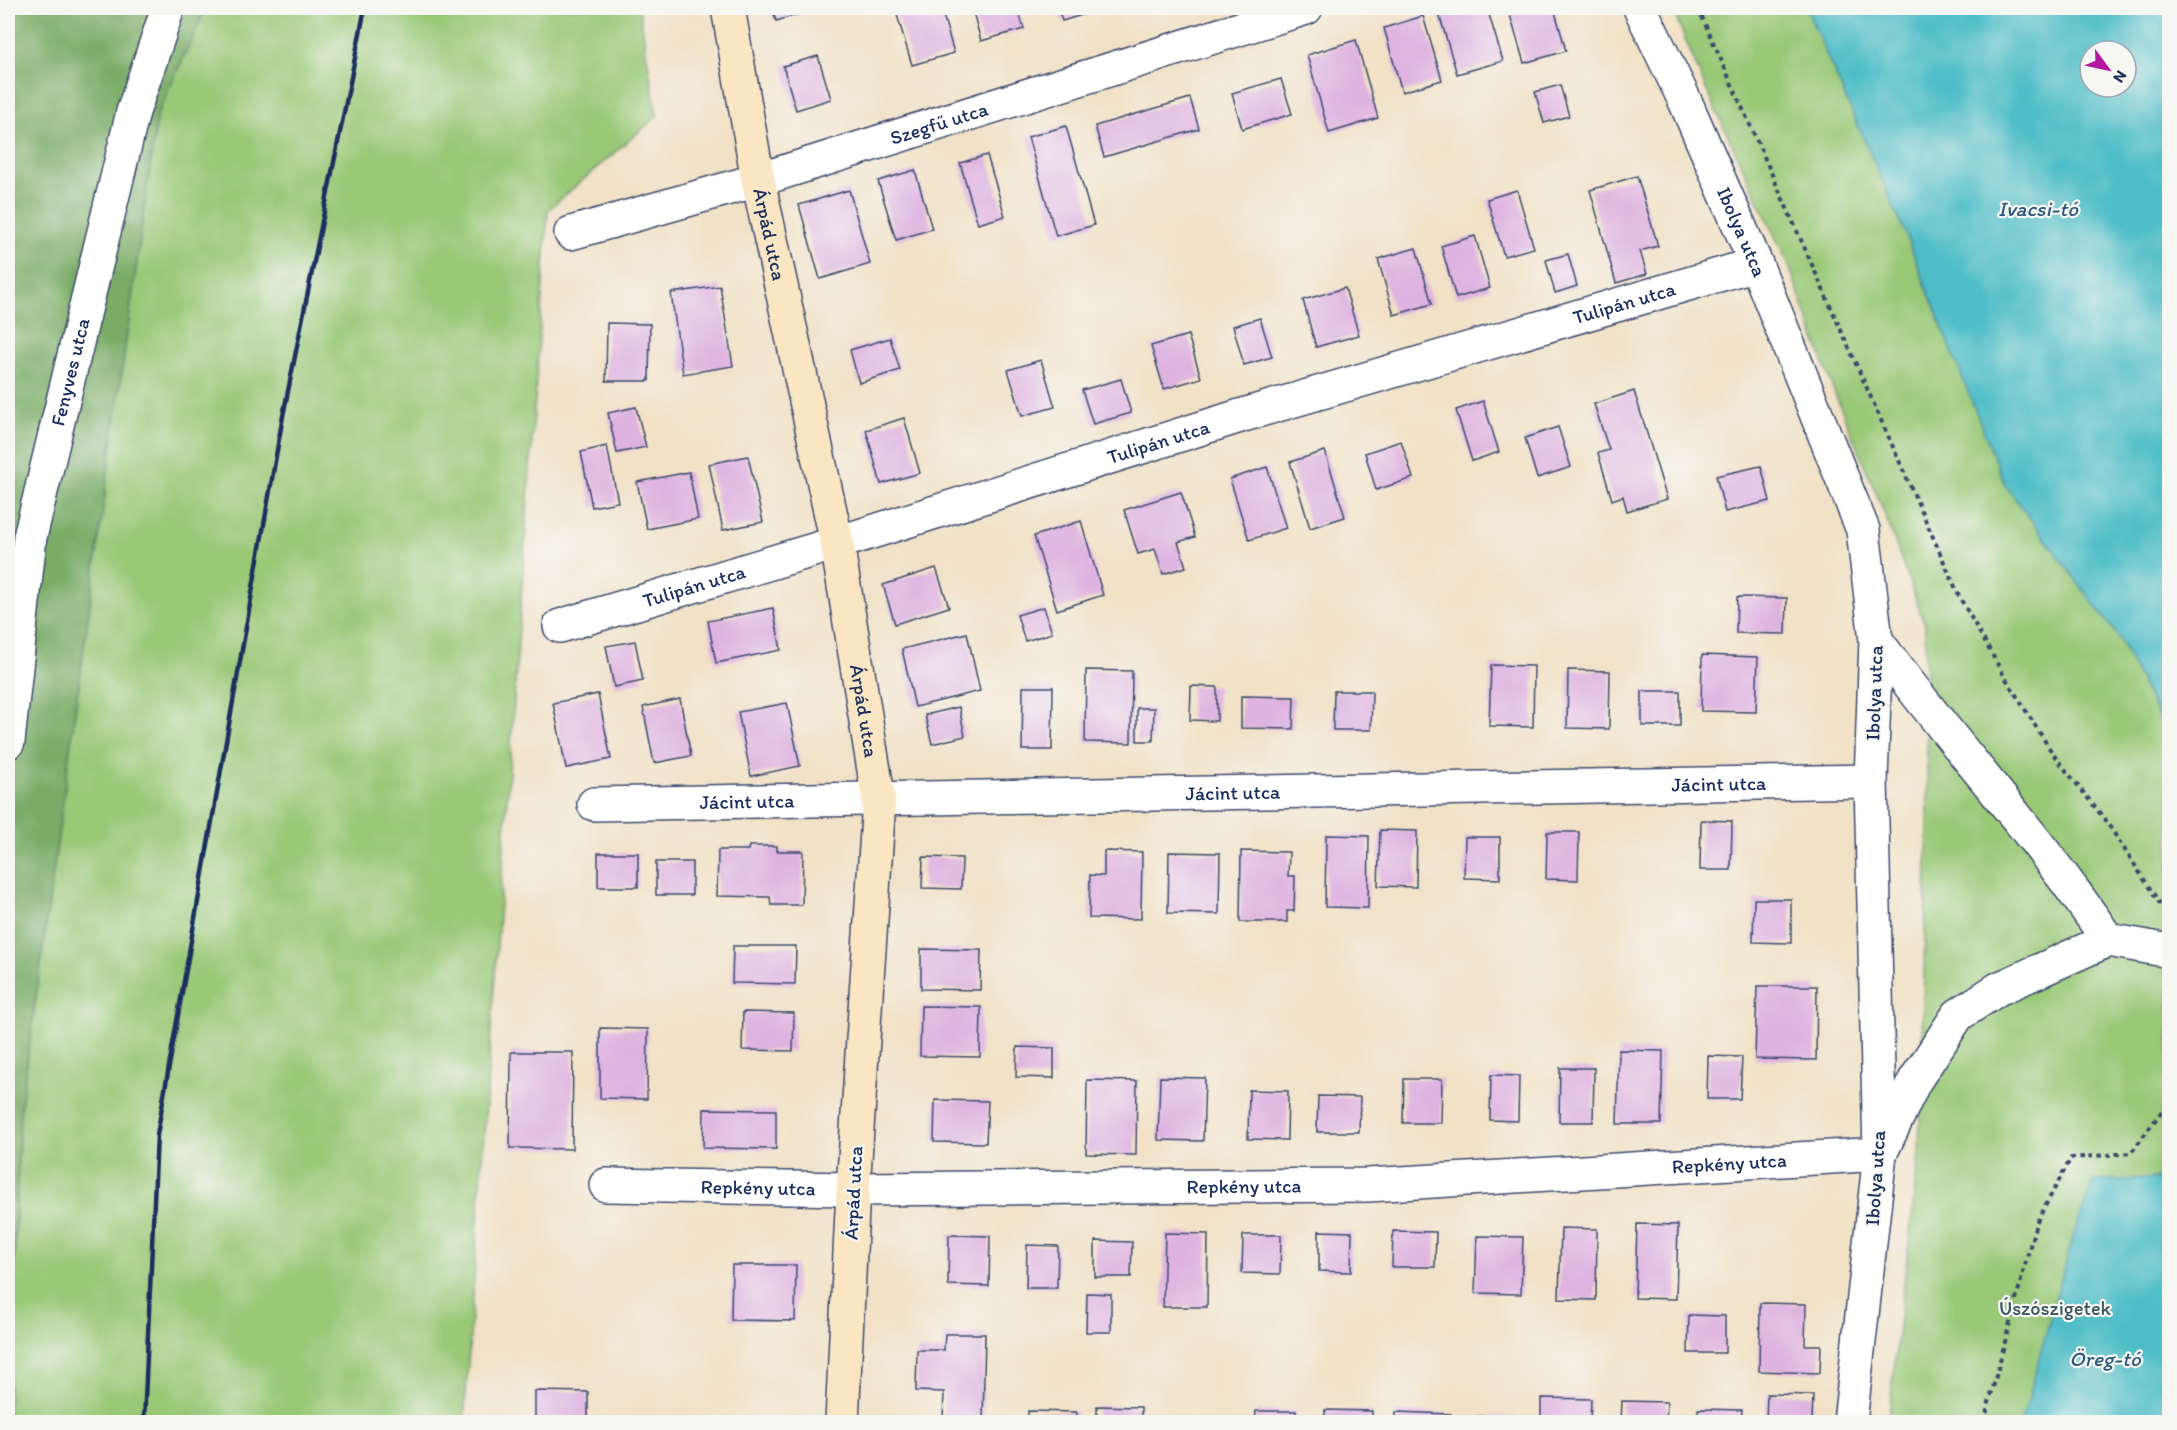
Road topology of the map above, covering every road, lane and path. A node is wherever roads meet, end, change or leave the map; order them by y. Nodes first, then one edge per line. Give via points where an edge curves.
1 (168, 8) edge
2 (728, 8) edge
3 (1306, 8) edge
4 (1640, 8) edge
5 (1698, 8) edge
6 (759, 180) junction
7 (571, 233) dead end
8 (1756, 264) junction
9 (837, 543) junction
10 (560, 626) dead end
11 (1876, 640) junction
12 (8, 742) edge
13 (1870, 781) junction
14 (879, 801) junction
15 (594, 804) dead end
16 (2169, 919) edge
17 (2108, 940) junction
18 (2169, 951) edge
19 (2169, 1100) edge
20 (1880, 1154) junction
21 (606, 1185) dead end
22 (853, 1189) junction
23 (843, 1422) edge
24 (1850, 1422) edge
25 (1984, 1422) edge

1 - 12 street, Fenyves utca via 133,112 30,537
2 - 6 street, Árpád utca
3 - 6 street, Szegfű utca
4 - 8 street, Ibolya utca
5 - 16 path via 1960,598 2053,754 2106,821
6 - 7 street, Szegfű utca
6 - 9 street, Árpád utca
8 - 9 street, Tulipán utca via 1240,416
8 - 11 street, Ibolya utca via 1863,531
9 - 10 street, Tulipán utca
9 - 14 street, Árpád utca
11 - 13 street, Ibolya utca
11 - 17 street via 2079,896
13 - 14 street, Jácint utca
13 - 20 street, Ibolya utca
14 - 15 street, Jácint utca
14 - 22 street, Árpád utca
17 - 18 street
17 - 20 street via 1998,989 1958,1015 1914,1082
19 - 25 path via 2131,1153 2071,1158 2036,1223
20 - 22 street, Repkény utca via 1368,1185
20 - 24 street, Ibolya utca
21 - 22 street, Repkény utca
22 - 23 street, Árpád utca

